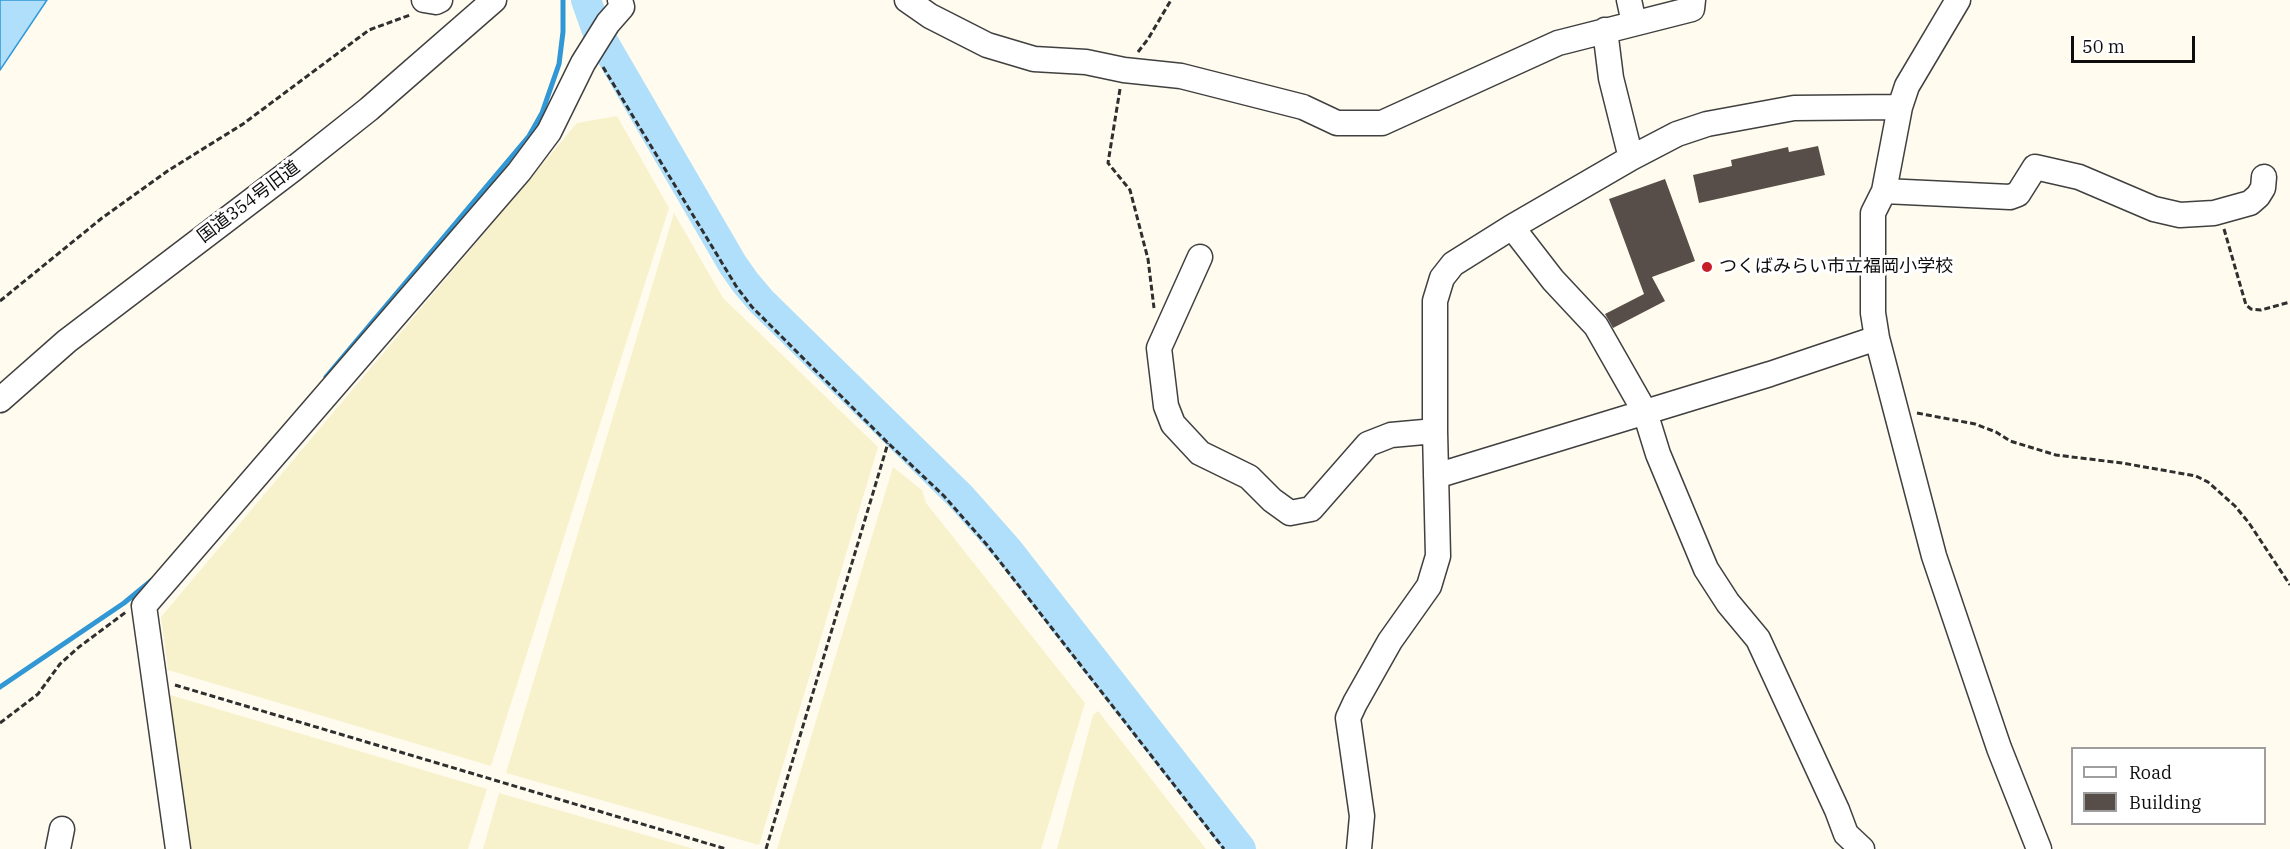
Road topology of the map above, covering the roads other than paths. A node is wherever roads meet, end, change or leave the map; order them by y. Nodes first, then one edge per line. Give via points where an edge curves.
1 (494, 0) edge
2 (620, 0) edge
3 (907, 0) edge
4 (1693, 0) edge
5 (1958, 0) edge
6 (1632, 11) edge
7 (1605, 30) junction
8 (1900, 107) junction
9 (1631, 158) junction
10 (2264, 177) dead end
11 (1884, 191) junction
12 (1512, 226) junction
13 (1200, 257) dead end
14 (1877, 338) junction
15 (0, 400) edge
16 (1645, 412) junction
17 (1435, 431) junction
18 (1436, 476) junction
19 (178, 849) edge
20 (1359, 849) edge
21 (1862, 849) edge
22 (2039, 849) edge

1 - 15 street, 国道354号旧道 via 369,109 66,341
2 - 19 street via 622,7 583,63 549,132 519,172 144,606
3 - 7 street via 987,45 1034,59 1181,76 1303,107 1337,123 1382,123 1558,43
4 - 6 street via 1692,9
5 - 8 street via 1907,86
6 - 7 street
7 - 9 street via 1611,78
8 - 9 street via 1794,108 1707,124 1677,134
8 - 11 street
9 - 12 street
10 - 11 street via 2263,188 2250,203 2214,213 2180,215 2154,209 2079,177 2035,167 2018,194 2010,197
11 - 14 street via 1872,213
12 - 16 street via 1553,280 1596,326
12 - 17 street via 1453,264 1442,278 1435,301
13 - 17 street via 1158,348 1166,406 1173,424 1200,453 1249,477 1290,513 1311,509 1368,444 1391,435
14 - 16 street
14 - 22 street via 1934,556 1999,748
16 - 18 street
16 - 21 street via 1658,454 1706,569 1758,639 1846,834
17 - 18 street
18 - 20 street via 1438,556 1429,586 1390,641 1348,718 1362,816

